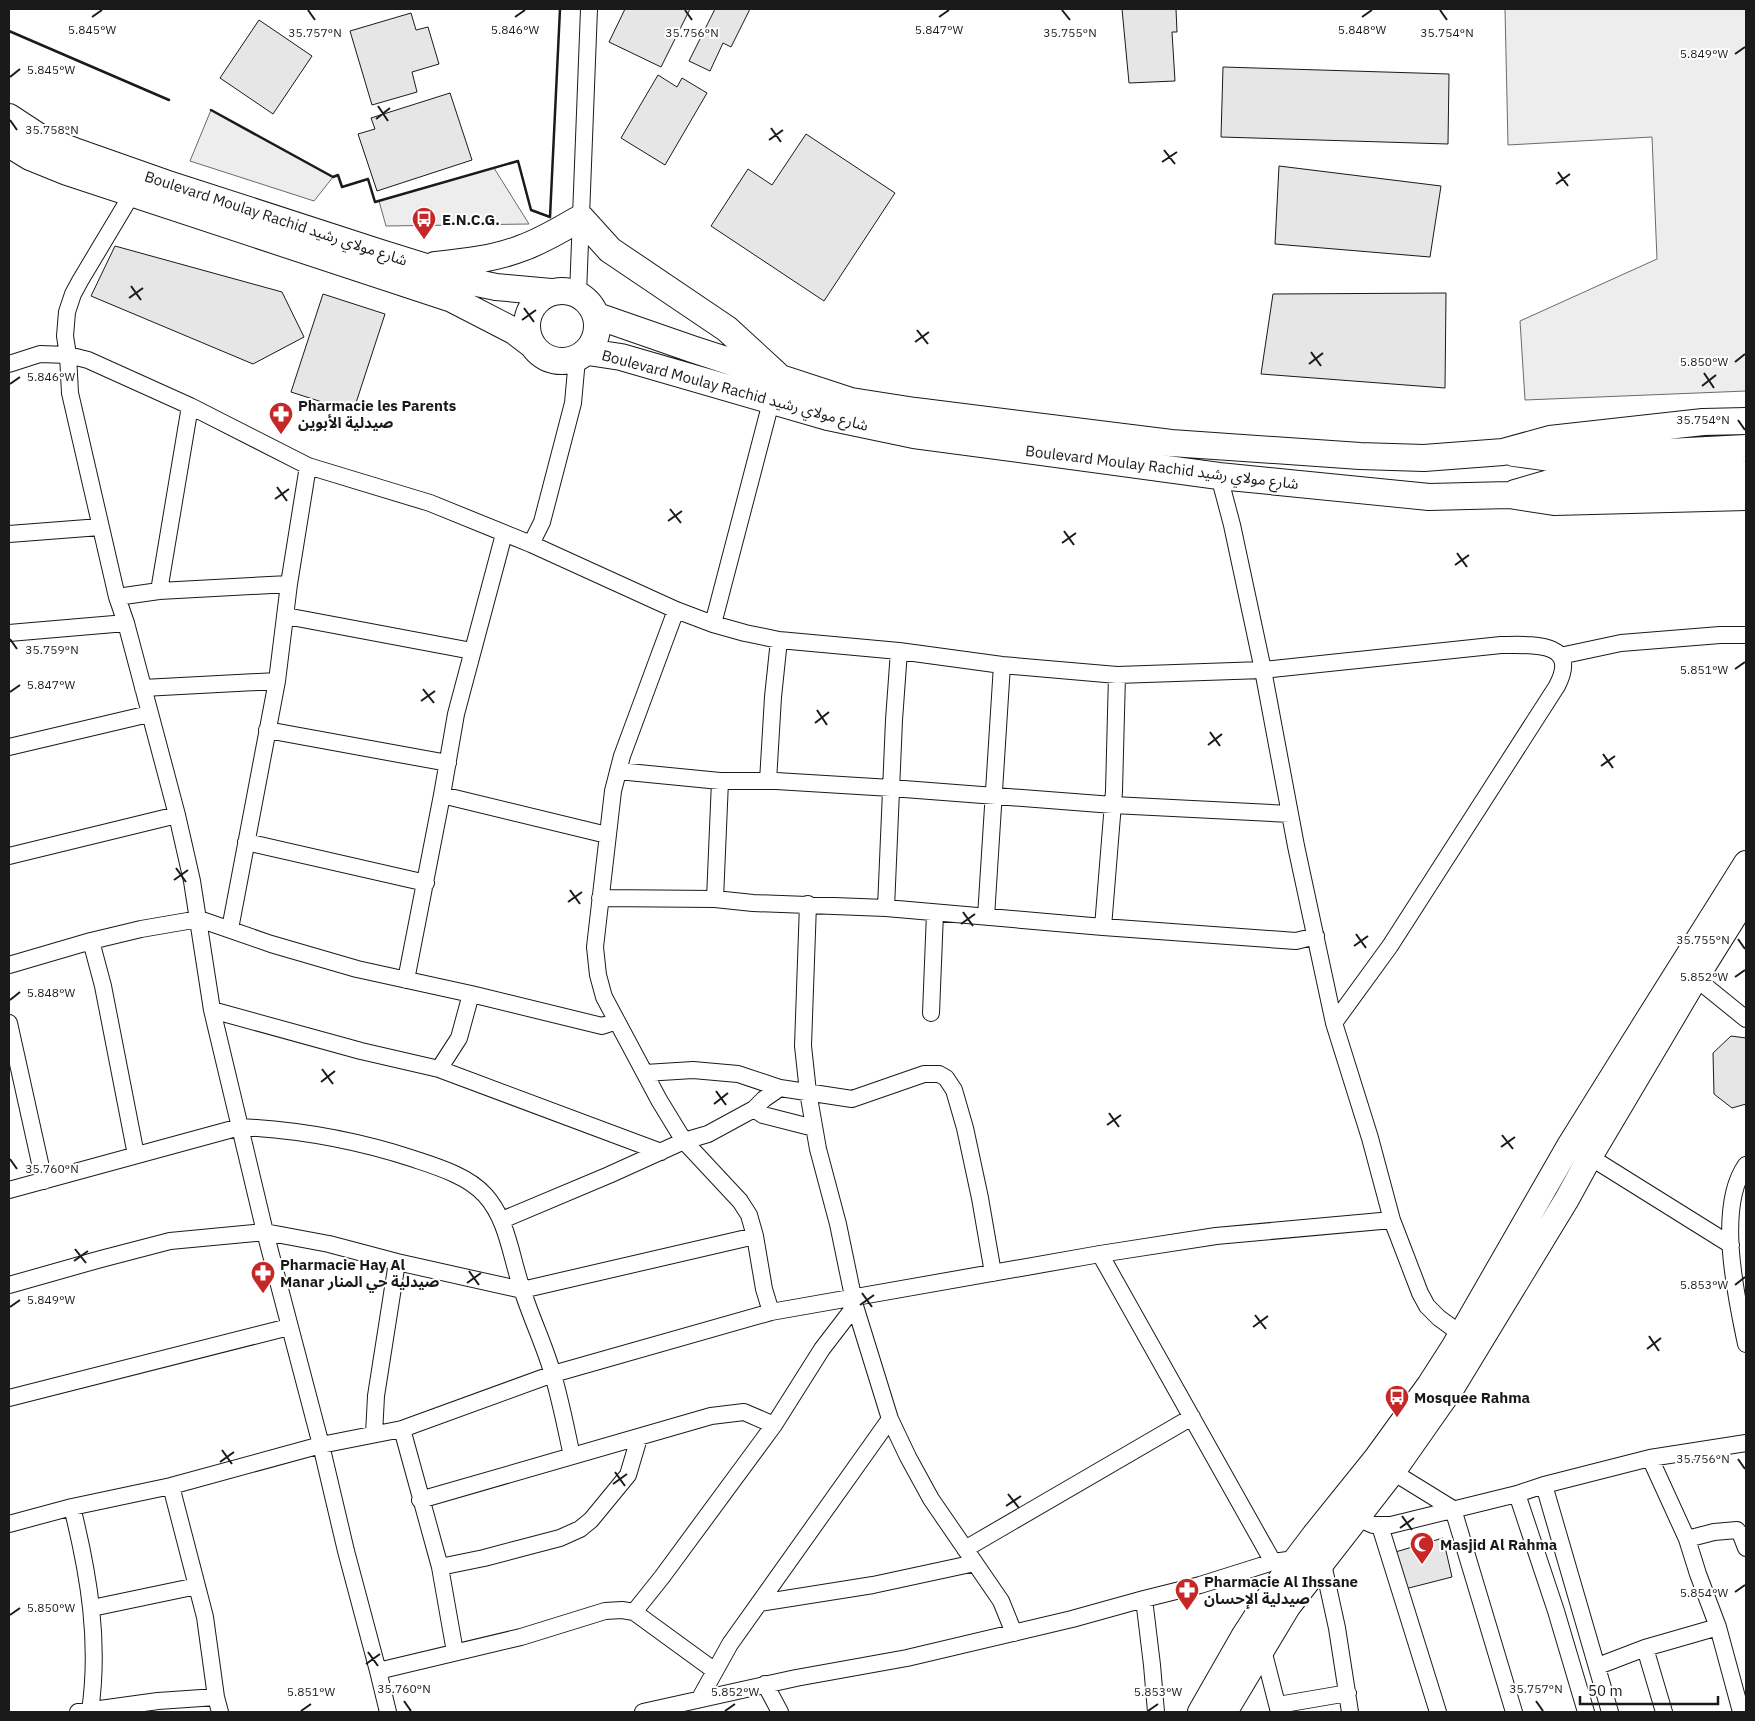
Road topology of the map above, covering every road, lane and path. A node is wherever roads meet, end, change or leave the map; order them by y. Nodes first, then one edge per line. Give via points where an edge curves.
1 (589, 9) edge
2 (9, 116) edge
3 (9, 144) edge
4 (132, 194) junction
5 (580, 218) junction
6 (424, 266) junction
7 (551, 292) junction
8 (578, 294) junction
9 (597, 316) junction
10 (531, 344) junction
11 (68, 355) junction
12 (582, 355) junction
13 (9, 364) edge
14 (780, 377) junction
15 (771, 402) junction
16 (190, 406) junction
17 (1746, 420) edge
18 (1746, 448) edge
19 (1503, 452) junction
20 (308, 466) junction
21 (1746, 474) edge
22 (1219, 476) junction
23 (1509, 495) junction
24 (1746, 497) edge
25 (100, 527) junction
26 (9, 534) edge
27 (504, 534) junction
28 (531, 544) junction
29 (289, 584) junction
30 (159, 591) junction
31 (117, 597) junction
32 (676, 610) junction
33 (286, 616) junction
34 (126, 623) junction
35 (713, 624) junction
36 (9, 634) edge
37 (1746, 635) edge
38 (780, 640) junction
39 (472, 651) junction
40 (899, 651) junction
41 (1560, 656) junction
42 (1002, 665) junction
43 (1263, 670) junction
44 (1117, 675) junction
45 (277, 681) junction
46 (143, 688) junction
47 (149, 714) junction
48 (267, 730) junction
49 (9, 747) edge
50 (448, 763) junction
51 (618, 771) junction
52 (720, 781) junction
53 (768, 781) junction
54 (891, 788) junction
55 (442, 795) junction
56 (994, 795) junction
57 (1113, 805) junction
58 (1290, 814) junction
59 (176, 815) junction
60 (607, 835) junction
61 (246, 842) junction
62 (9, 856) edge
63 (1746, 863) edge
64 (426, 883) junction
65 (600, 898) junction
66 (1746, 898) edge
67 (715, 899) junction
68 (808, 904) junction
69 (886, 908) junction
70 (935, 913) junction
71 (986, 917) junction
72 (199, 919) junction
73 (1103, 927) junction
74 (230, 930) junction
75 (1316, 936) junction
76 (91, 941) junction
77 (9, 965) edge
78 (1688, 972) junction
79 (406, 980) junction
80 (471, 994) junction
81 (212, 1010) junction
82 (931, 1013) dead end
83 (1746, 1019) edge
84 (617, 1020) junction
85 (9, 1023) edge
86 (1334, 1023) junction
87 (439, 1069) junction
88 (645, 1073) junction
89 (780, 1088) junction
90 (808, 1092) junction
91 (754, 1109) junction
92 (240, 1127) junction
93 (814, 1128) junction
94 (684, 1141) junction
95 (1580, 1150) junction
96 (661, 1152) junction
97 (136, 1155) junction
98 (1746, 1165) edge
99 (44, 1181) junction
100 (9, 1190) edge
101 (502, 1220) junction
102 (1392, 1220) junction
103 (265, 1232) junction
104 (755, 1236) junction
105 (1731, 1245) junction
106 (1100, 1254) junction
107 (396, 1262) junction
108 (993, 1273) junction
109 (9, 1285) edge
110 (522, 1290) junction
111 (854, 1302) junction
112 (771, 1312) junction
113 (289, 1327) junction
114 (1471, 1338) junction
115 (1746, 1344) edge
116 (553, 1374) junction
117 (9, 1398) edge
118 (1192, 1417) junction
119 (890, 1419) junction
120 (774, 1424) junction
121 (402, 1429) junction
122 (374, 1434) junction
123 (639, 1438) junction
124 (1746, 1443) edge
125 (321, 1445) junction
126 (572, 1456) junction
127 (1650, 1458) junction
128 (1385, 1465) junction
129 (1544, 1485) junction
130 (170, 1486) junction
131 (1517, 1494) junction
132 (420, 1500) junction
133 (72, 1507) junction
134 (1453, 1509) junction
135 (1347, 1513) junction
136 (9, 1524) edge
137 (1380, 1526) junction
138 (1687, 1539) junction
139 (1746, 1548) edge
140 (965, 1549) junction
141 (1284, 1561) junction
142 (976, 1564) junction
143 (1323, 1564) junction
144 (440, 1567) junction
145 (197, 1586) junction
146 (1144, 1598) junction
147 (759, 1603) junction
148 (92, 1608) junction
149 (634, 1612) junction
150 (1718, 1627) junction
151 (1014, 1633) junction
152 (1645, 1648) junction
153 (1263, 1650) junction
154 (455, 1652) junction
155 (1598, 1666) junction
156 (378, 1671) junction
157 (715, 1671) junction
158 (766, 1684) junction
159 (1348, 1693) junction
160 (700, 1698) junction
161 (218, 1705) edge
162 (1278, 1709) edge
163 (84, 1712) edge
164 (388, 1712) edge
165 (643, 1712) edge
166 (780, 1712) edge
167 (1156, 1712) edge
168 (1200, 1712) edge
169 (1225, 1712) edge
170 (1350, 1712) edge
171 (1438, 1712) edge
172 (1514, 1712) edge
173 (1586, 1712) edge
174 (1610, 1712) edge
175 (1664, 1712) edge
176 (1741, 1712) edge

1 - 5 street
2 - 6 main road, Boulevard Moulay Rachid شارع مولاي رشيد via 41,138 77,152
3 - 4 main road, Boulevard Moulay Rachid شارع مولاي رشيد via 66,172
4 - 10 main road, Boulevard Moulay Rachid شارع مولاي رشيد via 452,299 514,331
4 - 11 street via 73,294 67,312 65,336
5 - 6 main road via 506,254
5 - 8 street
5 - 14 main road via 610,250 727,329
6 - 7 main road, Boulevard Moulay Rachid شارع مولاي رشيد via 477,283
7 - 8 main road via 564,290
7 - 10 main road via 536,301 529,312 526,328
8 - 9 main road
9 - 12 main road via 595,341
9 - 14 main road, Boulevard Moulay Rachid شارع مولاي رشيد
10 - 12 main road via 551,360 564,362
11 - 13 street via 40,354
11 - 16 street via 88,360
11 - 25 street via 70,393
12 - 15 main road, Boulevard Moulay Rachid شارع مولاي رشيد via 621,357
12 - 28 street via 542,522
14 - 19 main road, Boulevard Moulay Rachid شارع مولاي رشيد via 851,401 1171,444 1424,458
15 - 22 main road, Boulevard Moulay Rachid شارع مولاي رشيد via 914,435
15 - 35 street
16 - 20 street
16 - 30 street
17 - 19 main road, Boulevard Moulay Rachid شارع مولاي رشيد via 1550,439
18 - 19 main road via 1551,458
20 - 27 street via 430,503
20 - 29 street
21 - 23 main road via 1553,482
22 - 23 main road, Boulevard Moulay Rachid شارع مولاي رشيد via 1429,497
22 - 43 street
23 - 24 main road, Boulevard Moulay Rachid شارع مولاي رشيد via 1554,502
25 - 26 street
25 - 31 street
27 - 28 street
27 - 39 street
28 - 32 street
29 - 30 street
29 - 33 street
30 - 31 street
31 - 34 street
32 - 35 street
32 - 51 street
33 - 39 street
33 - 45 street
34 - 36 street
34 - 46 street
35 - 38 street
37 - 41 street via 1621,643
38 - 40 street
38 - 53 street
39 - 50 street
40 - 42 street
40 - 54 street
41 - 43 street via 1545,646 1501,645
41 - 86 street via 1561,678 1543,708 1390,946
42 - 44 street
42 - 56 street
43 - 44 street
43 - 58 street
44 - 57 street
45 - 46 street
45 - 48 street
46 - 47 street
47 - 49 street
47 - 59 street
48 - 50 street
48 - 61 street
50 - 55 street
51 - 52 street
51 - 60 street via 612,791
52 - 53 street
52 - 67 street
53 - 54 street
54 - 56 street
54 - 69 street
55 - 60 street
55 - 64 street
56 - 57 street
56 - 71 street
57 - 58 street
57 - 73 street
58 - 75 street
59 - 62 street
59 - 72 street
60 - 65 street
61 - 64 street
61 - 74 street
63 - 78 main road
64 - 79 street
65 - 67 street
65 - 84 street via 595,947 598,975 604,997
66 - 78 main road
67 - 68 street
68 - 69 street
68 - 90 street via 803,1046
69 - 70 street
70 - 71 street
70 - 82 street
71 - 73 street
72 - 74 street
72 - 76 street
72 - 81 street
73 - 75 street via 1296,941
74 - 79 street via 312,957
75 - 86 street
76 - 77 street
76 - 97 street via 104,986
78 - 83 street
78 - 95 main road
79 - 80 street
80 - 84 street via 602,1026
80 - 87 street via 459,1038
81 - 87 street
81 - 92 street
84 - 88 street
85 - 99 street
86 - 102 street
87 - 96 street
88 - 89 street via 693,1070 738,1074
88 - 94 street
89 - 90 street
89 - 91 street
90 - 93 street
90 - 108 street via 852,1098 924,1074 939,1074 946,1078 954,1090 965,1128
91 - 93 street via 763,1115
91 - 94 street via 708,1134
92 - 97 street
92 - 101 street via 328,1136 433,1165 484,1193
92 - 103 street
93 - 111 street
94 - 96 street
94 - 104 street via 740,1201 749,1215
95 - 105 street
95 - 114 main road
96 - 101 street
97 - 99 street
98 - 105 street via 1734,1190 1730,1209
99 - 100 street
101 - 110 street
102 - 106 street via 1216,1236
102 - 114 street via 1427,1306 1439,1318
103 - 107 street via 329,1244
103 - 109 street via 170,1241
103 - 113 street
104 - 110 street
104 - 112 street
105 - 115 street via 1737,1304
106 - 108 street
106 - 118 street
107 - 110 street
107 - 122 street via 376,1396
108 - 111 street
110 - 116 street
111 - 112 street
111 - 119 street
111 - 120 street
112 - 116 street
113 - 117 street
113 - 125 street
114 - 128 main road via 1429,1385
116 - 121 street
116 - 126 street
118 - 140 street
118 - 141 street
119 - 140 street via 931,1499
119 - 147 street
120 - 123 street via 744,1412 711,1416
120 - 149 street
121 - 122 street
121 - 132 street
122 - 125 street
123 - 126 street
123 - 144 street via 628,1475 580,1529 560,1538
124 - 127 street
125 - 130 street
125 - 156 street
126 - 132 street
127 - 129 street
127 - 138 street
128 - 134 street
128 - 135 main road
129 - 131 street
129 - 155 street
130 - 133 street
130 - 145 street
131 - 134 street
131 - 173 street
132 - 144 street
133 - 136 street
133 - 148 street
134 - 137 street
134 - 172 street
135 - 137 street
135 - 141 main road
135 - 143 main road
137 - 171 street
138 - 139 street via 1737,1530
138 - 150 street
140 - 142 street
141 - 146 street
141 - 168 main road
142 - 147 street
142 - 151 street via 1001,1601
143 - 153 main road via 1288,1607
143 - 159 street
144 - 154 street
145 - 148 street
145 - 161 street
146 - 151 street
146 - 167 street
147 - 157 street
148 - 163 street via 94,1660
149 - 154 street via 605,1611 521,1637
149 - 157 street
150 - 152 street
150 - 176 street
151 - 158 street via 908,1658
152 - 155 street
152 - 175 street
153 - 162 street
153 - 169 main road
154 - 156 street
155 - 174 street
156 - 164 street
157 - 160 street
158 - 160 street
158 - 166 street
159 - 162 street
159 - 170 street
160 - 165 street
161 - 163 street via 158,1701

